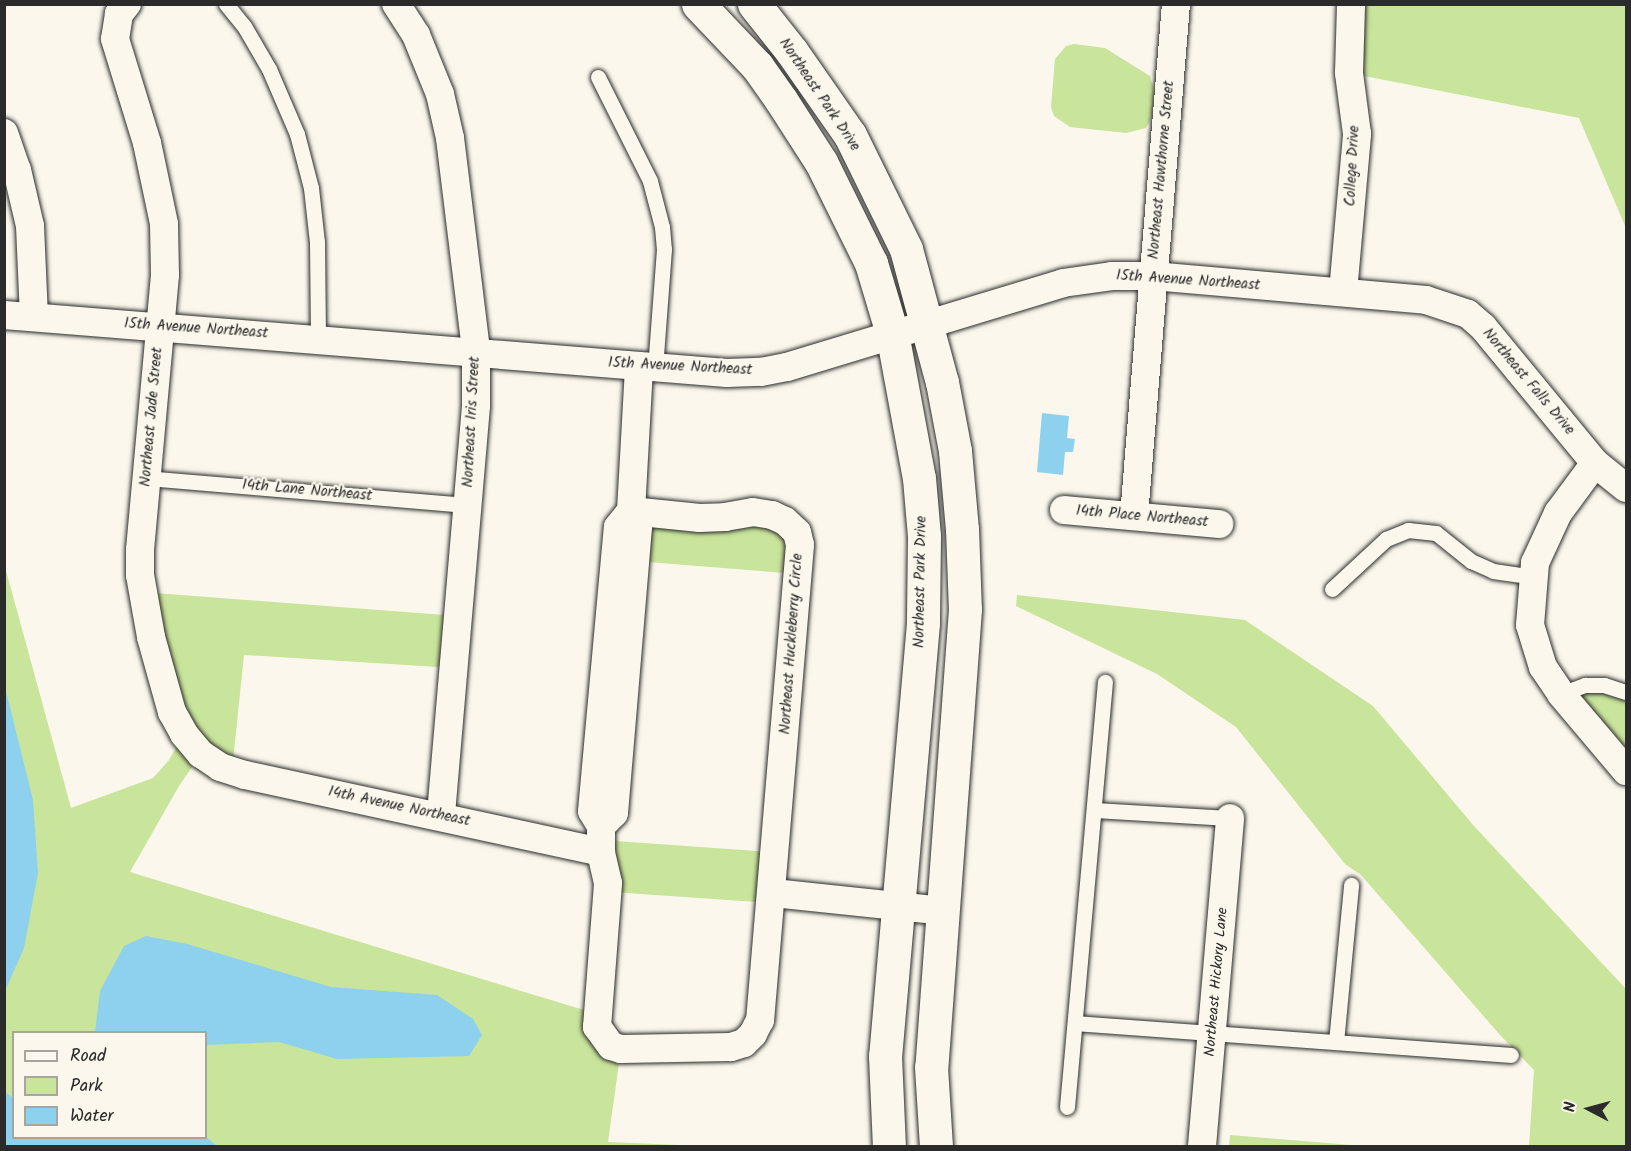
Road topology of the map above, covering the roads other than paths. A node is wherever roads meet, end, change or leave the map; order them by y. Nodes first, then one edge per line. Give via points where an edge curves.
1 (127, 4) edge
2 (226, 4) edge
3 (396, 4) edge
4 (698, 4) edge
5 (754, 4) edge
6 (1176, 4) edge
7 (1351, 4) edge
8 (598, 77) dead end
9 (4, 133) edge
10 (1153, 276) junction
11 (1343, 292) junction
12 (4, 315) edge
13 (34, 317) junction
14 (928, 324) junction
15 (161, 326) junction
16 (892, 333) junction
17 (318, 338) junction
18 (476, 351) junction
19 (647, 367) junction
20 (1595, 463) junction
21 (146, 478) junction
22 (1626, 488) edge
23 (468, 505) junction
24 (1064, 510) dead end
25 (631, 511) junction
26 (1134, 516) junction
27 (1219, 524) dead end
28 (1534, 577) junction
29 (1332, 589) dead end
30 (1105, 682) dead end
31 (1626, 692) edge
32 (1561, 694) junction
33 (201, 754) joint
34 (1626, 771) edge
35 (1094, 810) junction
36 (441, 816) junction
37 (1230, 818) joint
38 (601, 839) junction
39 (1351, 885) dead end
40 (773, 893) junction
41 (899, 906) junction
42 (943, 911) junction
43 (1075, 1023) junction
44 (1213, 1033) junction
45 (1336, 1042) junction
46 (1511, 1055) dead end
47 (1067, 1107) dead end
48 (889, 1146) edge
49 (936, 1146) edge
50 (1202, 1146) edge

1 - 15 street, Northeast Jade Street via 119,14 115,39 147,143 164,224
2 - 17 lane via 269,69 297,134 311,188 316,231
3 - 18 street, Northeast Iris Street via 416,35 440,94 450,138
4 - 16 street, Northeast Park Drive via 757,66 821,162 871,263
5 - 14 street, Northeast Park Drive via 850,135 906,249
6 - 10 street, Northeast Hawthorne Street
7 - 11 street, College Drive via 1348,73 1358,134
8 - 19 lane via 650,181 660,217 663,249
9 - 13 street via 30,226
10 - 11 street, 15th Avenue Northeast
10 - 14 street, 15th Avenue Northeast via 1112,276 1062,283
10 - 26 street, Northeast Hawthorne Street
11 - 20 street, Northeast Falls Drive via 1426,300 1468,314
12 - 13 street, 15th Avenue Northeast
13 - 15 street, 15th Avenue Northeast
14 - 16 street, 15th Avenue Northeast
14 - 42 street, Northeast Park Drive via 955,451 965,609
15 - 17 street, 15th Avenue Northeast
15 - 21 street, Northeast Jade Street
16 - 19 street, 15th Avenue Northeast via 761,372
16 - 41 street, Northeast Park Drive via 919,478 924,536 923,623
17 - 18 street, 15th Avenue Northeast
18 - 19 street, 15th Avenue Northeast
18 - 23 street, Northeast Iris Street
19 - 25 street, Northeast Huckleberry Circle
20 - 22 street, Northeast Falls Drive
20 - 28 street via 1558,513 1535,563
21 - 23 lane, 14th Lane Northeast
21 - 33 street, Northeast Jade Street via 140,549 142,592 172,712
23 - 36 street, Northeast Iris Street
24 - 26 street, 14th Place Northeast
25 - 38 street, Northeast Huckleberry Circle via 618,526 592,811
25 - 40 street, Northeast Huckleberry Circle via 700,518 753,512 772,515 797,532 800,545
26 - 27 street, 14th Place Northeast
28 - 29 lane via 1493,571 1471,561 1436,533 1408,530 1386,538
28 - 32 street via 1530,625 1543,667
30 - 35 lane
31 - 32 lane via 1604,685 1585,685
32 - 34 street
33 - 36 street, 14th Avenue Northeast via 220,767 245,775
35 - 37 lane
35 - 43 lane
36 - 38 street, 14th Avenue Northeast
37 - 44 street, Northeast Hickory Lane
38 - 40 street, Northeast Huckleberry Circle via 608,883 597,1027 611,1046 731,1047 744,1043 760,1020
39 - 45 lane
40 - 41 street
41 - 42 street
41 - 48 street, Northeast Park Drive via 885,1056
42 - 49 street, Northeast Park Drive via 931,1067
43 - 44 lane
43 - 47 lane
44 - 45 lane
44 - 50 street, Northeast Hickory Lane
45 - 46 lane

